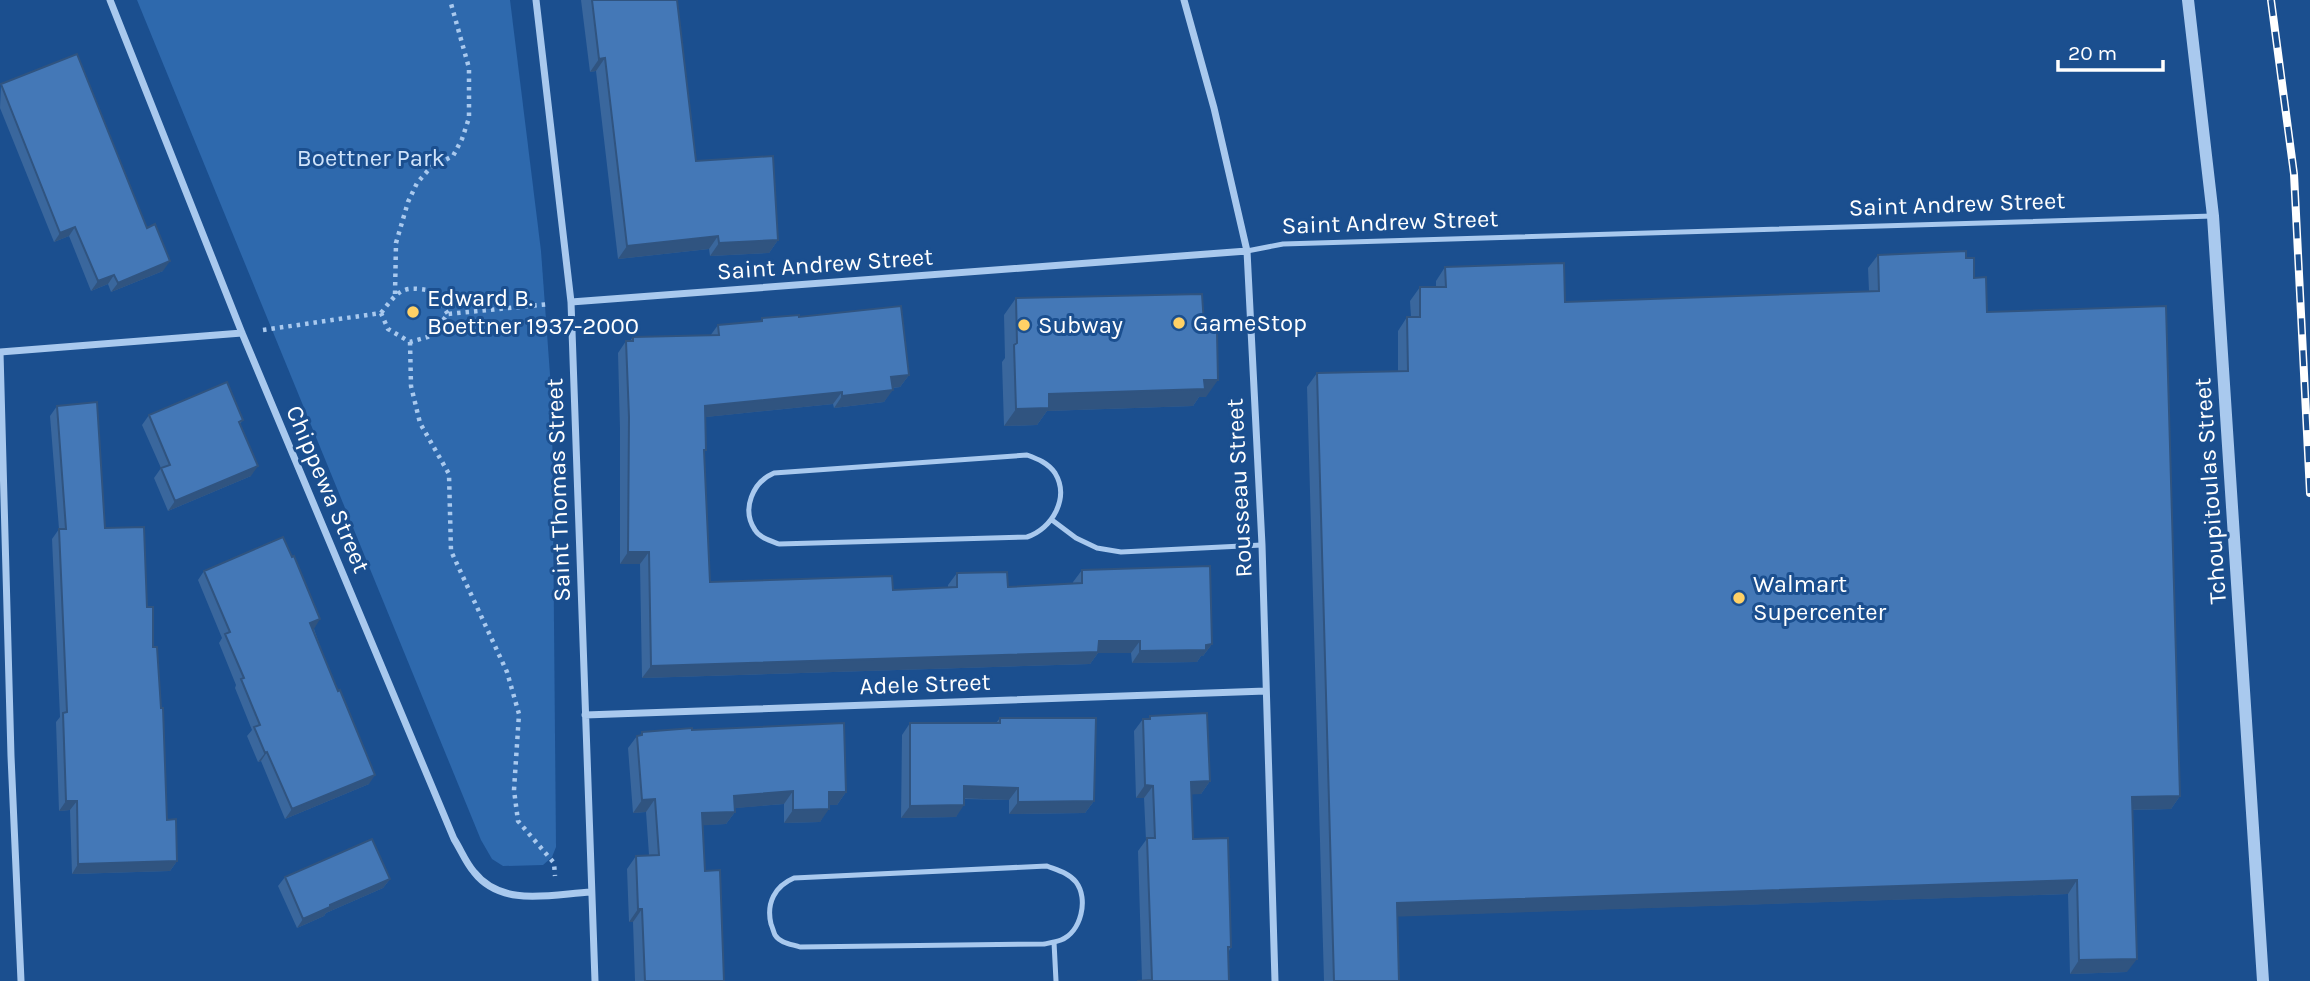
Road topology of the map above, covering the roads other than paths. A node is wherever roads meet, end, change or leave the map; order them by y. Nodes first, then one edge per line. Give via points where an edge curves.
1 (110, 0) edge
2 (536, 0) edge
3 (1184, 0) edge
4 (2188, 0) edge
5 (2213, 216) junction
6 (1247, 251) junction
7 (571, 302) junction
8 (242, 332) junction
9 (0, 352) edge
10 (1052, 520) junction
11 (1262, 545) junction
12 (1266, 691) junction
13 (585, 715) junction
14 (0, 756) edge
15 (11, 756) junction
16 (591, 892) junction
17 (1054, 942) junction
18 (21, 981) edge
19 (595, 981) edge
20 (1056, 981) edge
21 (1275, 981) edge
22 (2263, 981) edge

1 - 8 street, Chippewa Street
2 - 7 street, Saint Thomas Street
3 - 6 street, Rousseau Street
4 - 5 street, Tchoupitoulas Street
5 - 6 lane, Saint Andrew Street via 1283,244
5 - 22 street, Tchoupitoulas Street
6 - 7 street, Saint Andrew Street
6 - 11 street, Rousseau Street
7 - 13 street, Saint Thomas Street
8 - 9 street
8 - 16 street, Chippewa Street via 454,839 474,873 494,890 517,896
9 - 15 street
10 - 10 lane via 1027,537 779,544 755,530 749,510 752,493 762,478 774,473 1027,455 1045,462 1056,474 1058,506
10 - 11 lane via 1097,548 1121,552
11 - 12 street, Rousseau Street
12 - 13 street, Adele Street
12 - 21 street, Rousseau Street
13 - 16 street, Saint Thomas Street
14 - 15 street
15 - 18 street
16 - 19 street, Saint Thomas Street
17 - 17 lane via 800,947 774,934 769,914 777,890 794,878 1047,866 1075,881 1083,895 1076,927
17 - 20 lane

